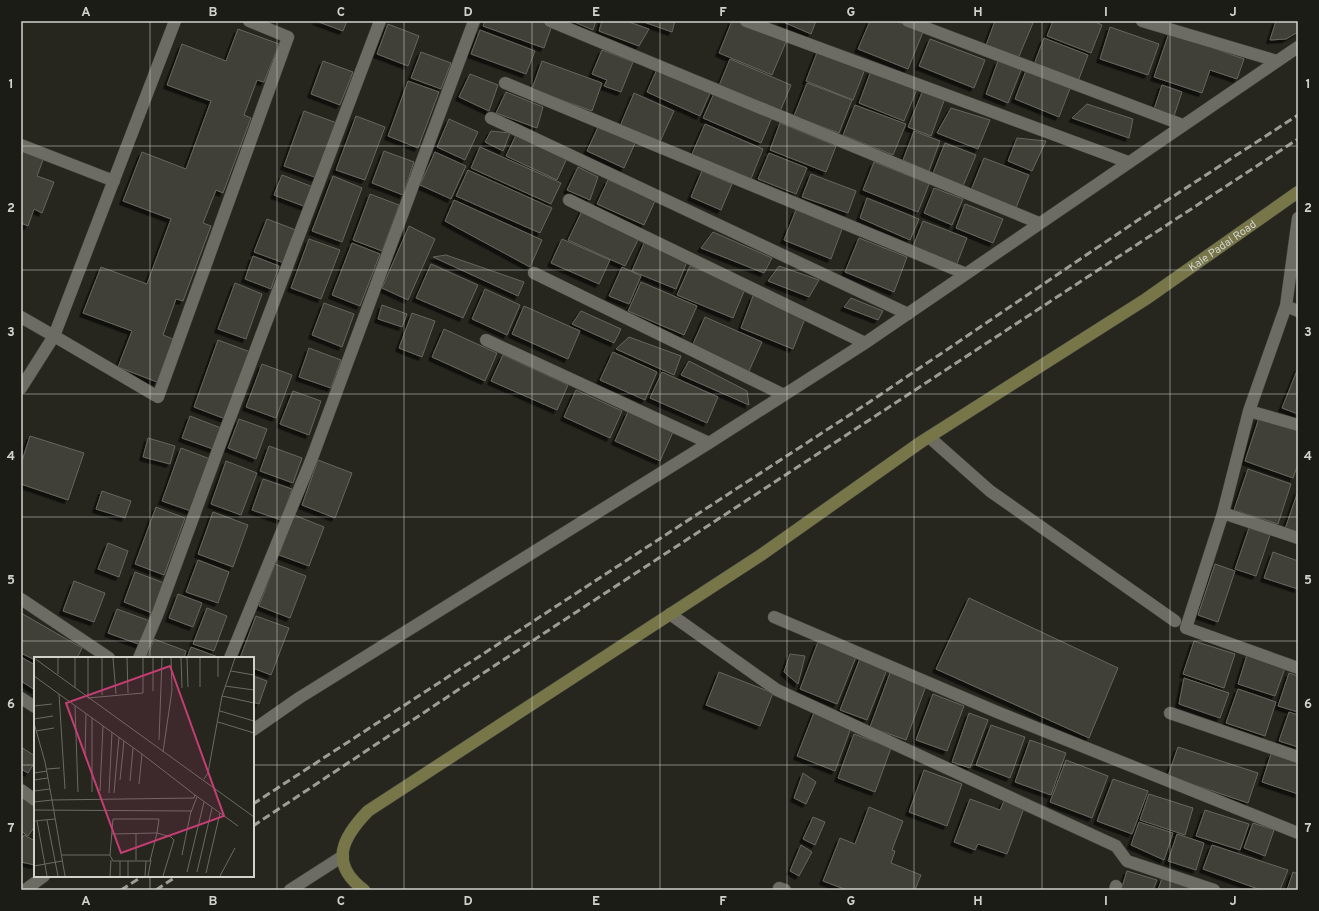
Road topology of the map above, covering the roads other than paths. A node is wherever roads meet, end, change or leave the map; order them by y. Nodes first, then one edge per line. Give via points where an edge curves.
1 (175, 21) edge
2 (249, 21) edge
3 (380, 21) edge
4 (474, 21) edge
5 (550, 21) edge
6 (746, 21) edge
7 (908, 21) edge
8 (1142, 21) edge
9 (1298, 47) edge
10 (1277, 61) junction
11 (505, 84) dead end
12 (491, 118) dead end
13 (1183, 125) junction
14 (21, 144) edge
15 (1128, 162) junction
16 (114, 181) junction
17 (1298, 192) edge
18 (569, 200) dead end
19 (1298, 218) edge
20 (1039, 223) junction
21 (534, 273) dead end
22 (964, 274) junction
23 (1286, 306) junction
24 (1298, 311) edge
25 (908, 314) junction
26 (21, 317) edge
27 (54, 336) junction
28 (486, 340) dead end
29 (865, 343) junction
30 (21, 388) edge
31 (784, 395) junction
32 (1249, 411) junction
33 (1298, 425) edge
34 (929, 437) junction
35 (709, 443) junction
36 (1223, 513) junction
37 (1298, 538) edge
38 (21, 599) edge
39 (670, 614) junction
40 (774, 617) dead end
41 (1175, 621) dead end
42 (108, 657) edge
43 (139, 657) edge
44 (230, 657) edge
45 (1298, 668) edge
46 (21, 698) edge
47 (34, 706) edge
48 (1170, 713) dead end
49 (254, 729) edge
50 (1298, 757) edge
51 (21, 790) edge
52 (34, 799) edge
53 (1298, 833) edge
54 (343, 856) junction
55 (42, 877) edge
56 (25, 886) edge
57 (290, 890) edge
58 (364, 890) edge
59 (1214, 890) edge

1 - 16 street
2 - 27 street via 288,37 158,397
3 - 43 street
4 - 44 street via 312,458
5 - 20 street
6 - 15 street
7 - 13 street
8 - 10 street
9 - 10 street
10 - 13 street
11 - 22 street
12 - 25 street
13 - 15 street
14 - 16 street
15 - 20 street
16 - 27 street
17 - 34 street, Kale Padal Road via 1146,300
18 - 29 street
19 - 23 street
20 - 22 street
21 - 31 street
22 - 25 street
23 - 24 street
23 - 32 street
25 - 29 street
26 - 27 street
27 - 30 street
28 - 35 street
29 - 31 street
31 - 35 street
32 - 33 street
32 - 36 street
34 - 39 street, Kale Padal Road via 760,555
34 - 41 street via 990,491
35 - 49 street via 299,698
36 - 37 street
36 - 45 street via 1186,628
38 - 42 street
39 - 54 street, Kale Padal Road via 368,811 345,840
39 - 59 street via 777,690 1116,846 1127,861
40 - 53 street via 997,712
46 - 47 street
48 - 50 street
51 - 52 street
54 - 57 street
54 - 58 street via 345,870
55 - 56 street

